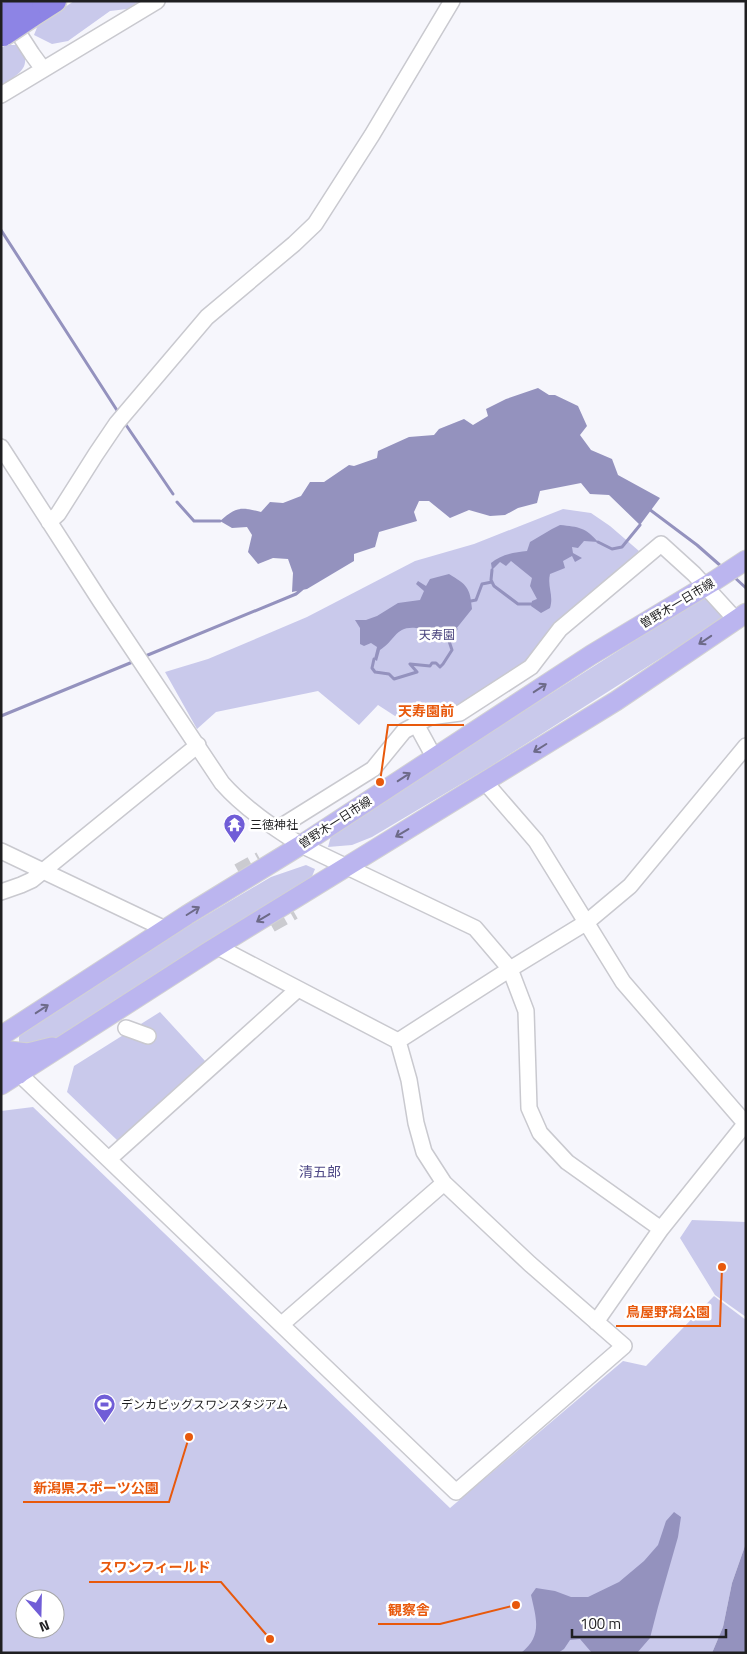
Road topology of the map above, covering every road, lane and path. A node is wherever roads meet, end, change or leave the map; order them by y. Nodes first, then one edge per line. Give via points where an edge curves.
1 (55, 1) edge
2 (157, 1) edge
3 (452, 1) edge
4 (20, 7) edge
5 (2, 29) edge
6 (43, 69) junction
7 (1, 95) edge
8 (1, 448) edge
9 (49, 522) junction
10 (743, 562) edge
11 (710, 584) junction
12 (743, 616) edge
13 (416, 724) junction
14 (198, 745) junction
15 (746, 746) edge
16 (434, 757) junction
17 (486, 782) junction
18 (276, 829) junction
19 (300, 844) junction
20 (1, 851) edge
21 (346, 867) junction
22 (43, 871) junction
23 (1, 892) edge
24 (587, 922) junction
25 (165, 929) junction
26 (216, 946) junction
27 (510, 969) junction
28 (298, 989) junction
29 (126, 1028) dead end
30 (1, 1036) edge
31 (148, 1036) dead end
32 (398, 1041) junction
33 (66, 1044) junction
34 (1, 1050) edge
35 (1, 1057) edge
36 (1, 1064) edge
37 (19, 1074) junction
38 (1, 1085) edge
39 (746, 1123) edge
40 (109, 1159) junction
41 (444, 1183) junction
42 (660, 1229) junction
43 (596, 1322) junction
44 (282, 1324) junction

1 - 4 highway
2 - 6 street
3 - 9 street via 315,224 207,317 117,423 58,514
4 - 5 highway, bridge
4 - 6 street via 32,54
6 - 7 street
8 - 9 street
9 - 14 street
10 - 11 main road, 曽野木一日市線
11 - 12 street
11 - 13 street via 661,544 560,629 531,667 460,713 430,717
16 -> 11 main road, 曽野木一日市線 via 591,655
12 -> 17 main road
13 - 16 street
13 - 18 street via 404,731 373,769
14 - 18 street via 232,795
14 - 22 street
15 - 24 street via 630,886
19 -> 16 main road, 曽野木一日市線
17 -> 21 main road
17 - 24 street via 536,841
18 - 19 street
19 - 21 street
25 -> 19 main road, 曽野木一日市線
20 - 22 street
21 -> 26 main road
21 - 27 street via 475,928
22 - 23 street via 32,880
22 - 25 street
24 - 27 street
24 - 39 street via 622,982
30 -> 25 main road, 曽野木一日市線
26 - 28 street
26 - 33 main road
27 - 32 street
27 - 42 street via 526,1011 528,1108 540,1133 568,1162
28 - 32 street
28 - 40 street
29 - 31 street
32 - 41 street via 410,1080 424,1152
33 - 34 main road via 28,1053
33 - 37 main road
35 - 37 street
36 - 37 main road
37 - 38 main road
37 - 40 street
39 - 42 street
40 - 44 street
41 - 43 street
41 - 44 street
42 - 43 street
43 - 44 street via 624,1346 456,1492

